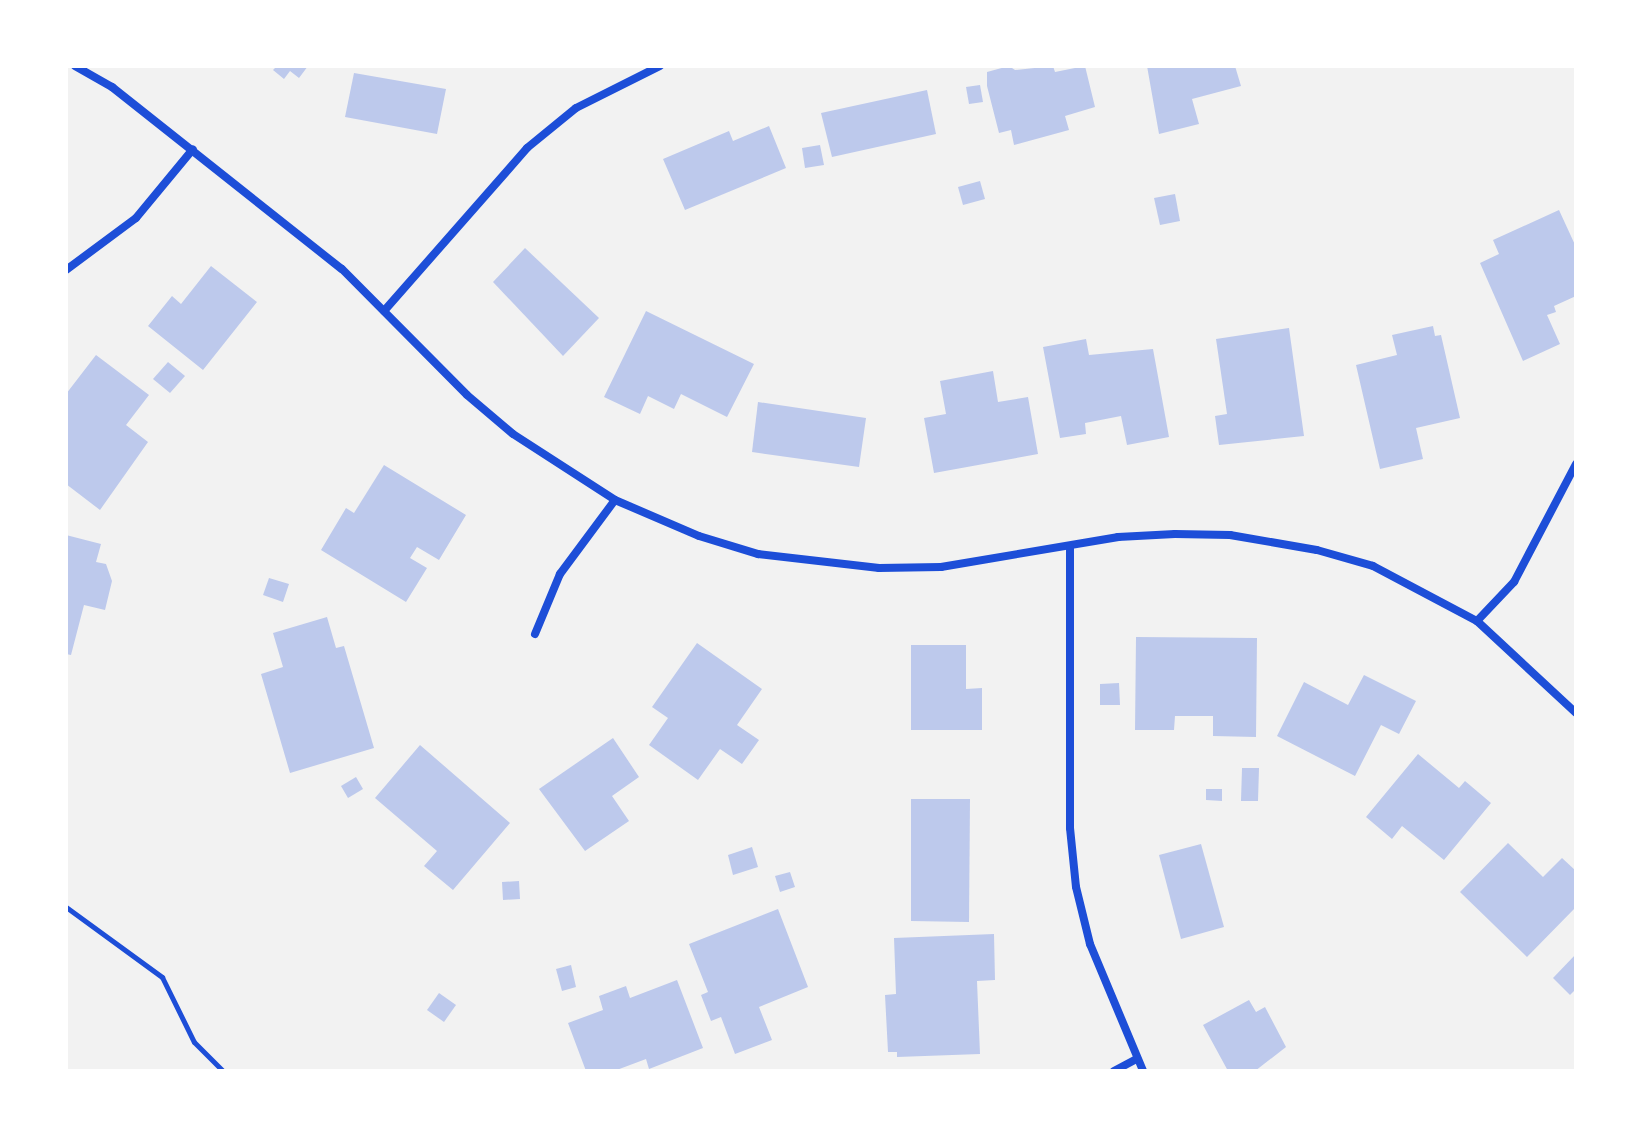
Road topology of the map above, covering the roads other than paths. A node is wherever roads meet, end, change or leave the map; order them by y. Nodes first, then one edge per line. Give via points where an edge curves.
1 (75, 66) edge
2 (660, 66) edge
3 (193, 149) junction
4 (66, 270) edge
5 (384, 311) junction
6 (1576, 464) edge
7 (615, 500) junction
8 (1070, 548) junction
9 (1477, 621) junction
10 (535, 634) dead end
11 (1576, 713) edge
12 (1137, 1059) junction
13 (1114, 1071) edge
14 (1143, 1071) edge

1 - 3 street
2 - 5 street via 576,108 527,148
3 - 4 street via 136,218
3 - 5 street via 342,269
5 - 7 street via 513,434
6 - 9 street via 1514,582
7 - 8 street via 699,536 758,554 819,564 941,567
7 - 10 street via 560,574
8 - 9 street via 1118,537 1175,534 1230,535 1317,550 1386,572
8 - 12 street via 1070,828 1076,887 1090,944
9 - 11 street
12 - 13 street
12 - 14 street

